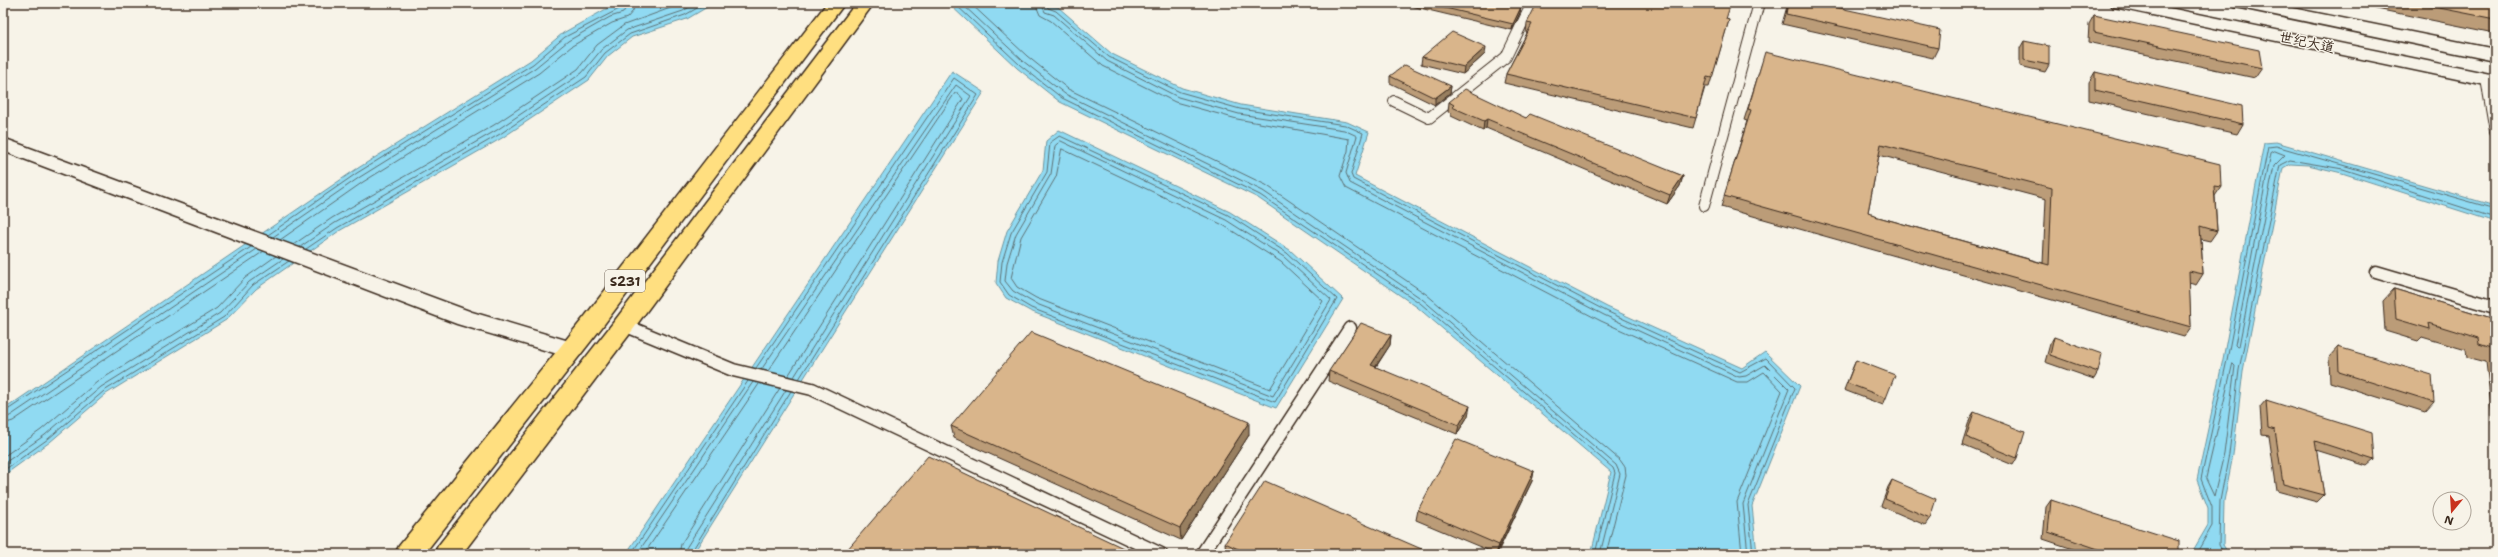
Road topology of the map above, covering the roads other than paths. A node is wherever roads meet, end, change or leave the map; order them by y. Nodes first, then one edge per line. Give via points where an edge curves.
1 (836, 3) edge
2 (865, 3) edge
3 (1532, 3) edge
4 (1759, 3) edge
5 (2119, 3) edge
6 (2241, 3) edge
7 (2495, 55) edge
8 (2491, 80) edge
9 (1394, 101) dead end
10 (2495, 131) edge
11 (3, 144) edge
12 (1704, 206) dead end
13 (2376, 272) dead end
14 (2495, 307) edge
15 (624, 325) junction
16 (1350, 328) dead end
17 (571, 350) junction
18 (408, 554) edge
19 (447, 554) edge
20 (1161, 554) edge
21 (1202, 554) edge

1 - 17 main road, S231
2 - 15 main road, S231
3 - 9 lane via 1506,57 1429,118
4 - 12 lane
5 - 8 main road, 世纪大道
6 - 7 main road, 世纪大道
8 - 10 lane
11 - 17 street via 465,318
13 - 14 lane
15 - 19 main road, S231
15 - 20 lane via 733,370 812,389
16 - 21 lane
17 - 18 main road, S231

